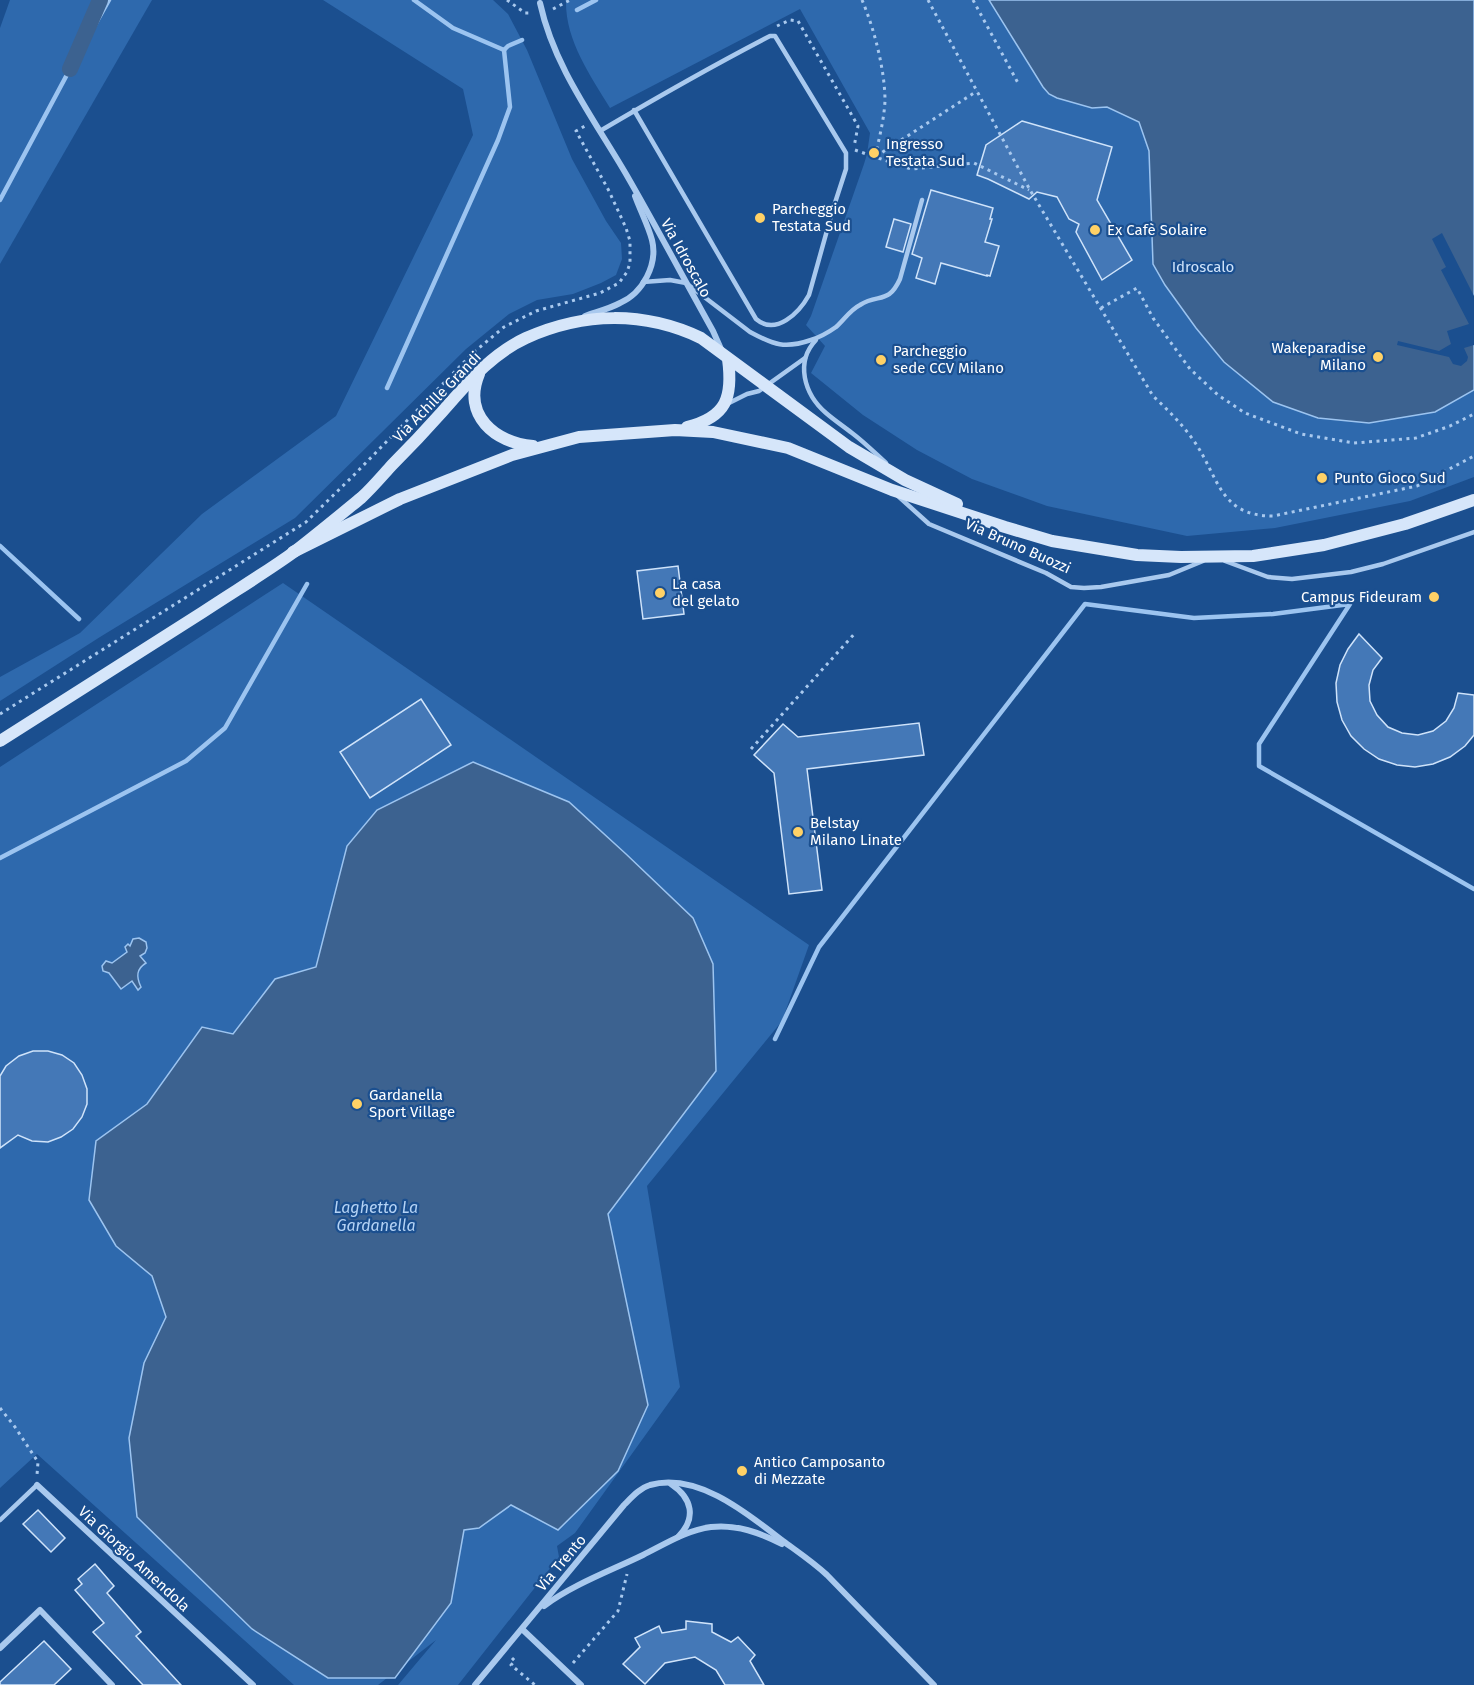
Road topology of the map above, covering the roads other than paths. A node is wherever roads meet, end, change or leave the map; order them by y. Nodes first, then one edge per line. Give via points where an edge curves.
1 (539, 1) edge
2 (634, 110) junction
3 (600, 131) junction
4 (626, 173) junction
5 (921, 200) dead end
6 (643, 282) junction
7 (686, 283) junction
8 (554, 327) junction
9 (818, 338) junction
10 (725, 357) junction
11 (805, 357) junction
12 (481, 370) junction
13 (766, 387) junction
14 (724, 406) junction
15 (675, 430) junction
16 (538, 447) junction
17 (905, 480) junction
18 (892, 490) junction
19 (1474, 500) edge
20 (1005, 526) junction
21 (1474, 532) edge
22 (293, 552) junction
23 (1214, 556) junction
24 (0, 741) edge
25 (669, 1483) junction
26 (38, 1485) joint
27 (0, 1520) edge
28 (675, 1539) junction
29 (796, 1551) junction
30 (536, 1611) junction
31 (522, 1629) junction
32 (0, 1648) edge
33 (112, 1685) edge
34 (253, 1685) edge
35 (475, 1685) edge
36 (581, 1685) edge
37 (934, 1685) edge

1 - 3 street, Via Idroscalo via 559,61
2 - 2 lane via 756,319 765,325 788,320 809,295 846,169 846,153 775,36
2 - 3 lane
3 - 4 street, Via Idroscalo
4 - 6 street, Via Idroscalo via 653,245 652,262
4 - 7 street, Via Idroscalo
5 - 9 lane via 895,290 858,306
6 - 7 lane
6 - 8 street, Via Idroscalo via 622,303
7 - 9 lane via 760,338 788,346
7 - 10 street, Via Idroscalo
8 - 10 main road, Via Achille Grandi via 601,318 653,321 701,338
8 - 12 main road, Via Achille Grandi via 508,348
9 - 11 lane
10 - 13 main road, Via Bruno Buozzi
10 - 14 main road via 730,383
11 - 13 lane
11 - 17 lane via 805,380 819,406
12 - 16 main road via 476,401 485,424 492,432 515,443
12 - 22 main road, Via Achille Grandi via 362,496
13 - 14 lane
13 - 17 main road, Via Bruno Buozzi via 849,447
14 - 15 main road via 702,423
15 - 16 main road, Via Achille Grandi via 579,437
15 - 18 main road, Via Bruno Buozzi via 713,432 788,448
16 - 22 main road, Via Achille Grandi via 497,459 400,499
17 - 20 main road, Via Bruno Buozzi
18 - 20 main road, Via Bruno Buozzi
18 - 23 lane, Via Bruno Buozzi via 929,524 1071,587 1101,587 1169,575
19 - 23 main road, Via Bruno Buozzi via 1405,524 1324,544 1253,556
20 - 23 main road, Via Bruno Buozzi via 1052,541 1137,555
21 - 23 lane, Via Bruno Buozzi via 1383,564 1292,579 1268,577
22 - 24 main road, Via Achille Grandi
25 - 28 street via 683,1494 690,1512 686,1526
25 - 29 street, Via Trento via 704,1490 731,1504
25 - 30 street, Via Trento via 643,1488 624,1504
26 - 27 lane
26 - 34 street, Via Giorgio Amendola
28 - 29 street, Via Trento via 700,1529 726,1527 752,1531
28 - 30 street, Via Trento via 569,1590
29 - 37 street, Via Trento via 827,1575
30 - 31 street
31 - 35 street
31 - 36 street
32 - 33 street via 40,1610

